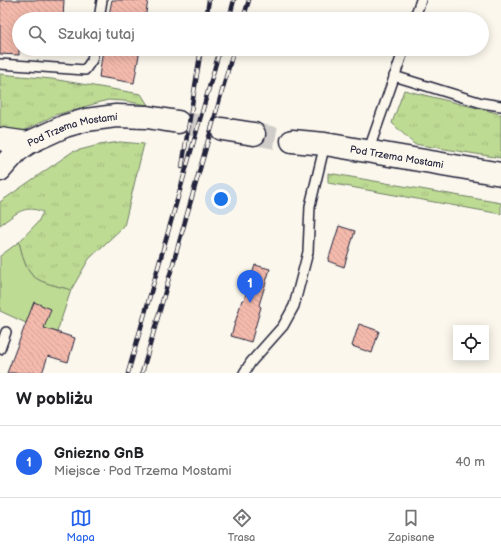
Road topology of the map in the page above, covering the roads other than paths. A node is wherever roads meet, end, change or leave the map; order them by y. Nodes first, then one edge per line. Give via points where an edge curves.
1 (102, 0) edge
2 (421, 0) edge
3 (100, 12) edge
4 (417, 12) edge
5 (93, 56) edge
6 (401, 56) edge
7 (0, 64) edge
8 (394, 76) junction
9 (501, 106) edge
10 (178, 122) tunnel mouth
11 (222, 128) tunnel mouth
12 (254, 134) tunnel mouth
13 (292, 141) tunnel mouth
14 (325, 144) junction
15 (11, 147) edge
16 (368, 152) junction
17 (0, 170) edge
18 (501, 174) edge
19 (6, 332) dead end
20 (0, 349) edge
21 (244, 373) edge

1 - 3 lane
2 - 4 lane
5 - 7 lane via 84,70
6 - 8 lane
8 - 9 lane
8 - 16 lane
10 - 15 street, Pod Trzema Mostami via 116,116 86,120
11 - 12 street
13 - 14 street, Pod Trzema Mostami
14 - 16 street, Pod Trzema Mostami
14 - 21 lane via 310,206 308,252 294,306 282,326
15 - 17 street, Pod Trzema Mostami
16 - 18 street, Pod Trzema Mostami
19 - 20 lane

